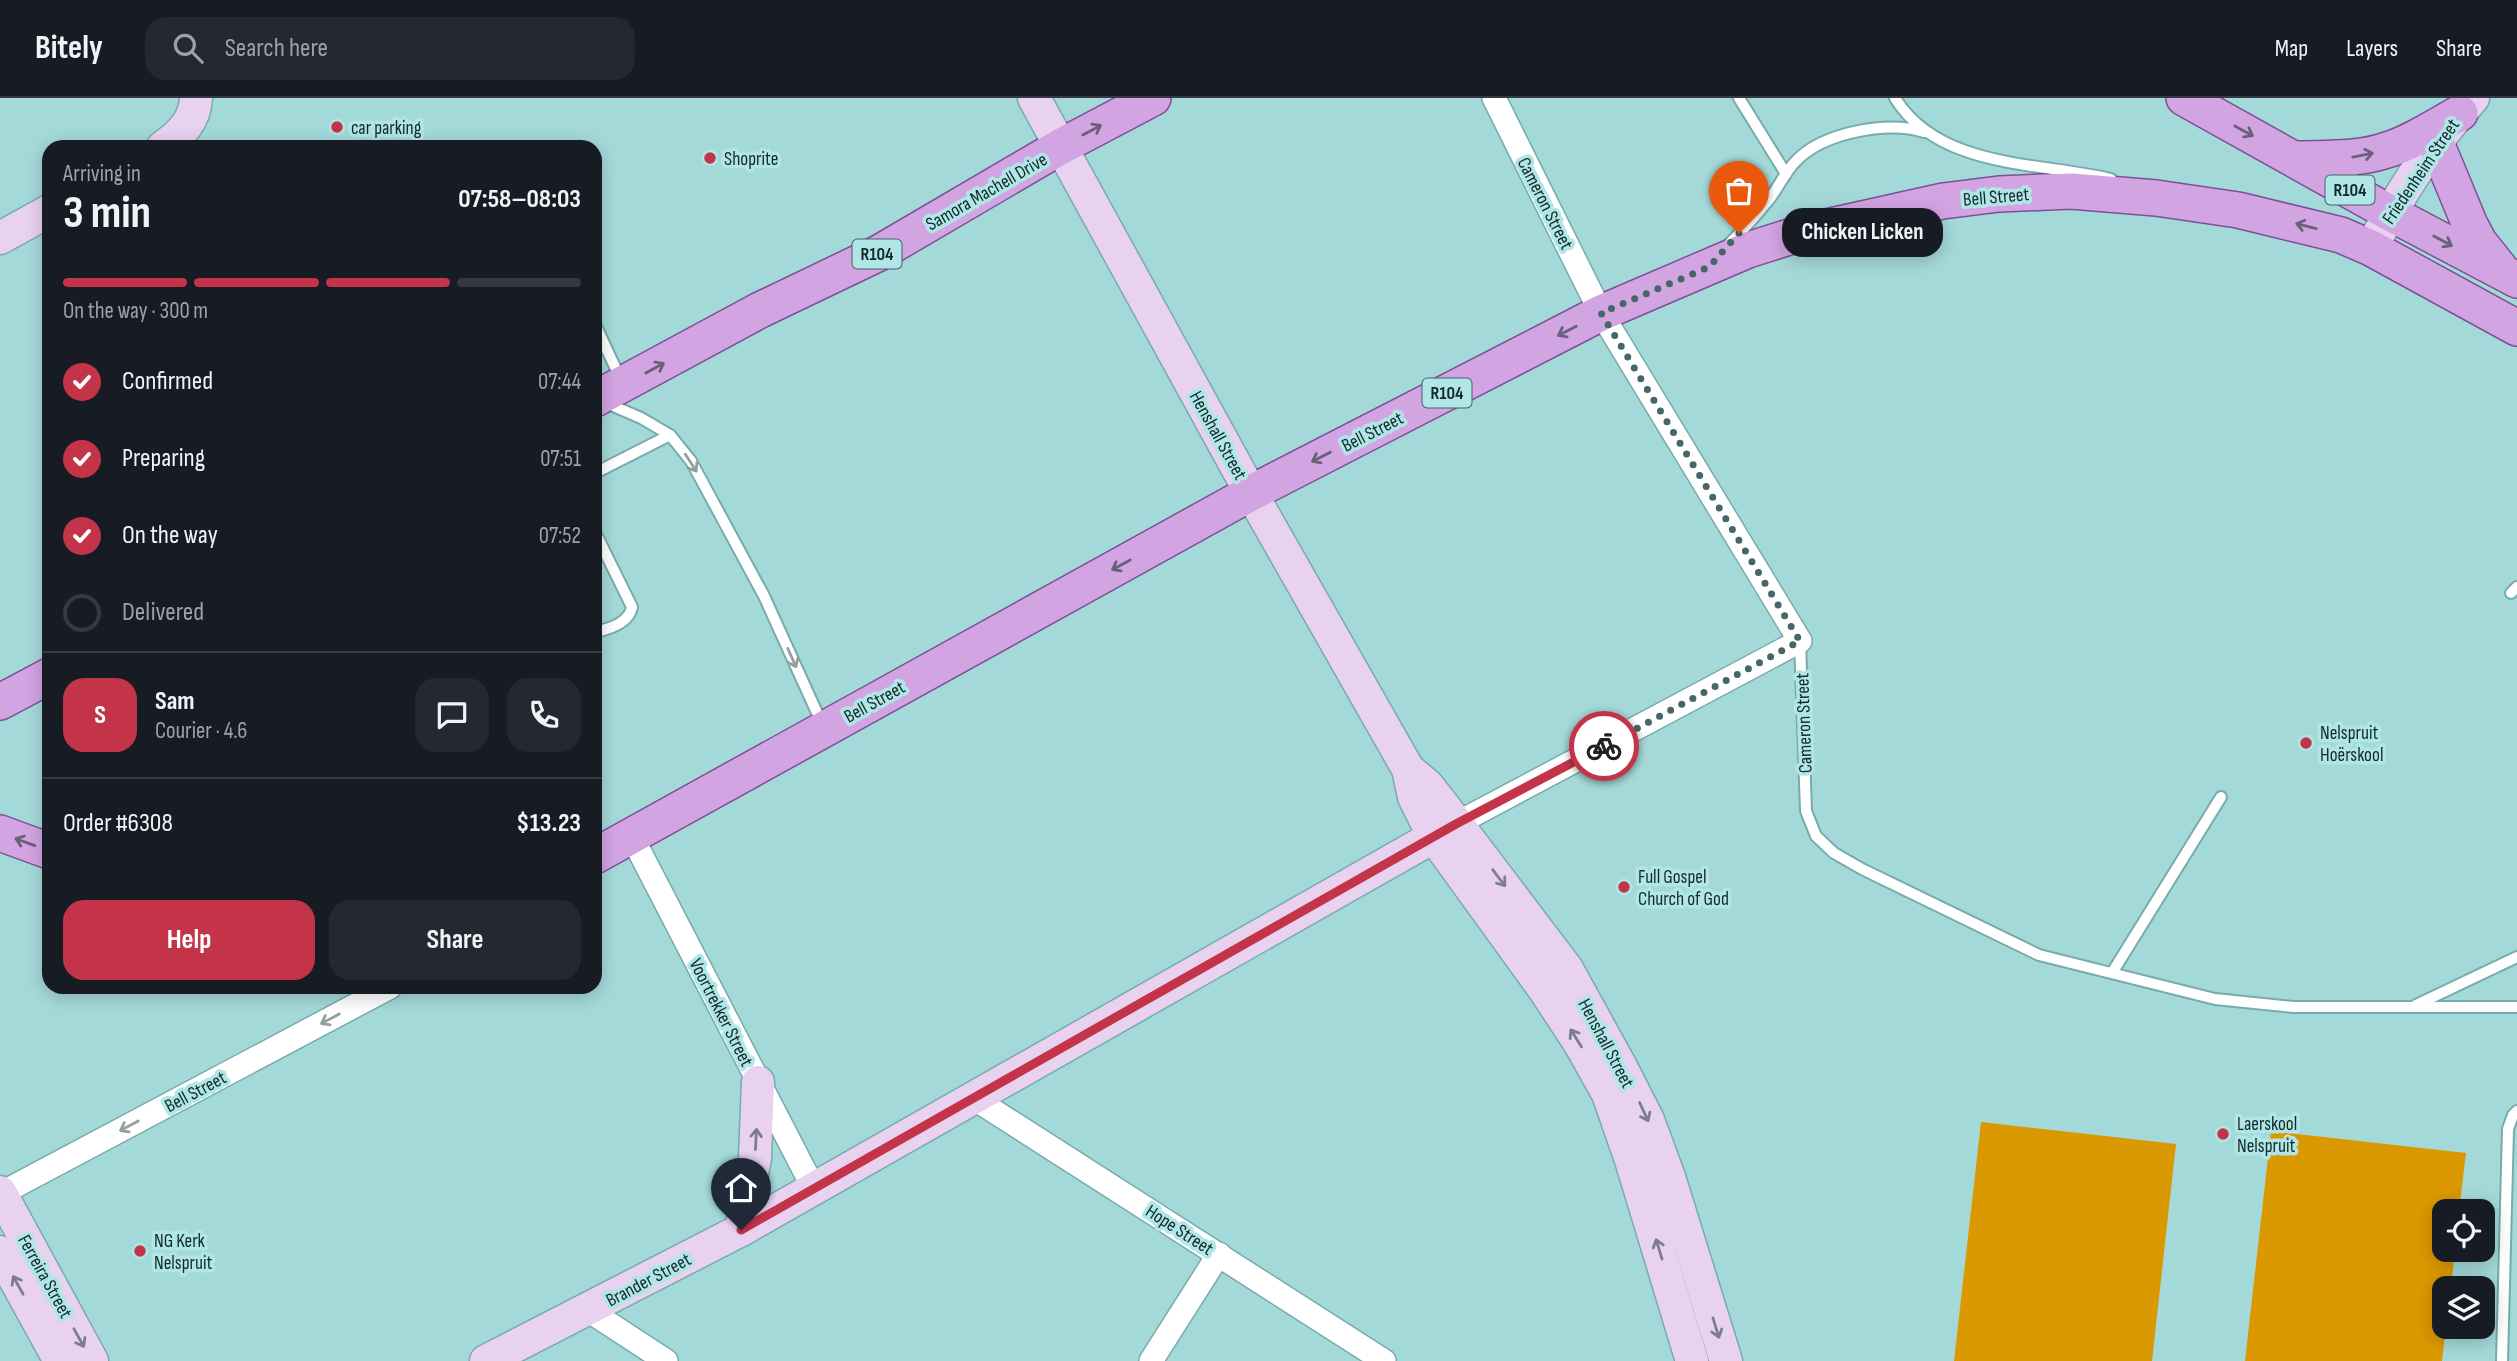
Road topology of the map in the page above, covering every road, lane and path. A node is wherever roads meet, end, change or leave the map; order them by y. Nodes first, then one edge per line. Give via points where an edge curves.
1 (196, 98) edge
2 (1034, 98) edge
3 (1153, 98) edge
4 (1494, 98) edge
5 (1739, 98) edge
6 (1895, 98) edge
7 (2184, 98) edge
8 (2466, 105) edge
9 (1929, 134) junction
10 (172, 140) edge
11 (2436, 143) junction
12 (1060, 147) junction
13 (2295, 159) junction
14 (1786, 174) junction
15 (2181, 201) junction
16 (2390, 213) junction
17 (42, 215) edge
18 (0, 238) edge
19 (2371, 248) junction
20 (1709, 267) junction
21 (2510, 276) edge
22 (1601, 313) junction
23 (2517, 328) edge
24 (602, 373) edge
25 (605, 395) edge
26 (670, 435) junction
27 (602, 469) edge
28 (1251, 493) junction
29 (602, 546) edge
30 (602, 629) edge
31 (1800, 641) junction
32 (42, 680) edge
33 (2, 703) edge
34 (824, 729) junction
35 (2221, 797) dead end
36 (1445, 831) junction
37 (0, 833) edge
38 (631, 835) junction
39 (42, 848) edge
40 (602, 852) edge
41 (2517, 957) edge
42 (2112, 973) junction
43 (377, 994) edge
44 (2410, 1007) junction
45 (2517, 1007) edge
46 (758, 1082) junction
47 (975, 1098) junction
48 (2517, 1111) edge
49 (814, 1189) junction
50 (0, 1193) edge
51 (741, 1230) junction
52 (0, 1252) edge
53 (1219, 1254) junction
54 (588, 1310) junction
55 (60, 1361) edge
56 (92, 1361) edge
57 (486, 1361) edge
58 (666, 1361) edge
59 (1151, 1361) edge
60 (1384, 1361) edge
61 (1692, 1361) edge
62 (1726, 1361) edge
63 (2502, 1361) edge

1 - 10 street via 191,120
2 - 12 street, Henshall Street
12 -> 3 main road, Samora Machell Drive / R104
4 - 22 street, Cameron Street
5 - 14 lane
6 - 9 lane
7 -> 13 main road, R104
8 - 11 street, Friedenheim Street
13 -> 8 main road via 2350,158 2386,151
9 - 14 lane via 1885,127 1850,133 1814,148
9 - 15 lane via 1968,152 2009,163 2077,171
11 - 16 street, Friedenheim Street
11 - 21 main road via 2479,242
25 -> 12 main road, Samora Machell Drive / R104 via 760,310 878,253
12 - 28 street, Henshall Street
13 - 16 main road, R104
14 - 20 lane
19 -> 15 main road, Bell Street / R104 via 2314,228
15 - 20 main road, Bell Street / R104 via 2071,191 1942,201 1808,231
16 - 19 street, Friedenheim Street
16 -> 21 main road, R104
17 - 18 street
19 - 23 main road, R104
20 - 22 main road, Bell Street / R104
22 -> 28 main road, Bell Street / R104
22 - 31 street, Cameron Street
24 - 25 lane
25 - 26 lane
26 - 27 lane
26 -> 34 lane via 691,461 764,596
28 -> 34 main road, Bell Street / R104
28 - 36 street, Henshall Street via 1408,769 1414,797
29 - 30 lane via 632,607 626,620
31 - 36 street, Brander Street
31 - 42 lane, Cameron Street via 1806,811 1816,836 1862,869 2039,955
32 - 33 main road
34 - 38 main road, Bell Street / R104
35 - 42 lane
36 - 47 street, Brander Street
61 -> 36 street, Henshall Street via 1608,1094
36 -> 62 street, Henshall Street via 1483,856 1567,969 1621,1067 1648,1120 1669,1177
39 -> 37 main road
38 - 40 main road, Bell Street / R104
38 - 46 street, Voortrekker Street
41 - 44 lane
42 - 44 lane, Cameron Street via 2215,999 2293,1007
43 -> 50 street, Bell Street
44 - 45 lane, Cameron Street
46 - 49 street, Voortrekker Street
51 -> 46 street via 755,1158
47 - 49 street, Brander Street
47 - 53 street, Hope Street
48 - 63 lane via 2508,1129
49 - 51 street, Brander Street
50 -> 56 street, Ferreira Street
51 - 54 street, Brander Street
55 -> 52 street, Ferreira Street
53 - 59 street
53 - 60 street, Hope Street
54 - 57 street, Brander Street
54 - 58 street

